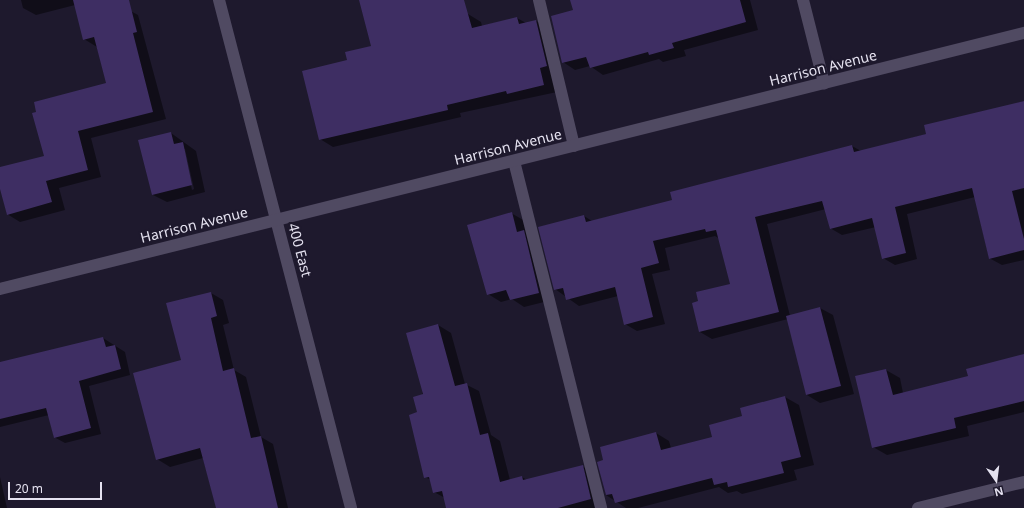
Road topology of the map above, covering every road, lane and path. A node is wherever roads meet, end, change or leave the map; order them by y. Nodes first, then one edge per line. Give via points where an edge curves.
1 (219, 0) edge
2 (538, 0) edge
3 (803, 0) edge
4 (1024, 33) edge
5 (824, 83) junction
6 (574, 146) junction
7 (514, 161) junction
8 (277, 220) junction
9 (0, 289) edge
10 (1024, 482) edge
11 (351, 508) edge
12 (601, 508) edge
13 (918, 508) edge

1 - 8 street, 400 East
2 - 6 street
3 - 5 street
4 - 5 street, Harrison Avenue
5 - 6 street, Harrison Avenue
6 - 7 street, Harrison Avenue
7 - 8 street, Harrison Avenue
7 - 12 street
8 - 9 street, Harrison Avenue
8 - 11 street, 400 East
10 - 13 street

